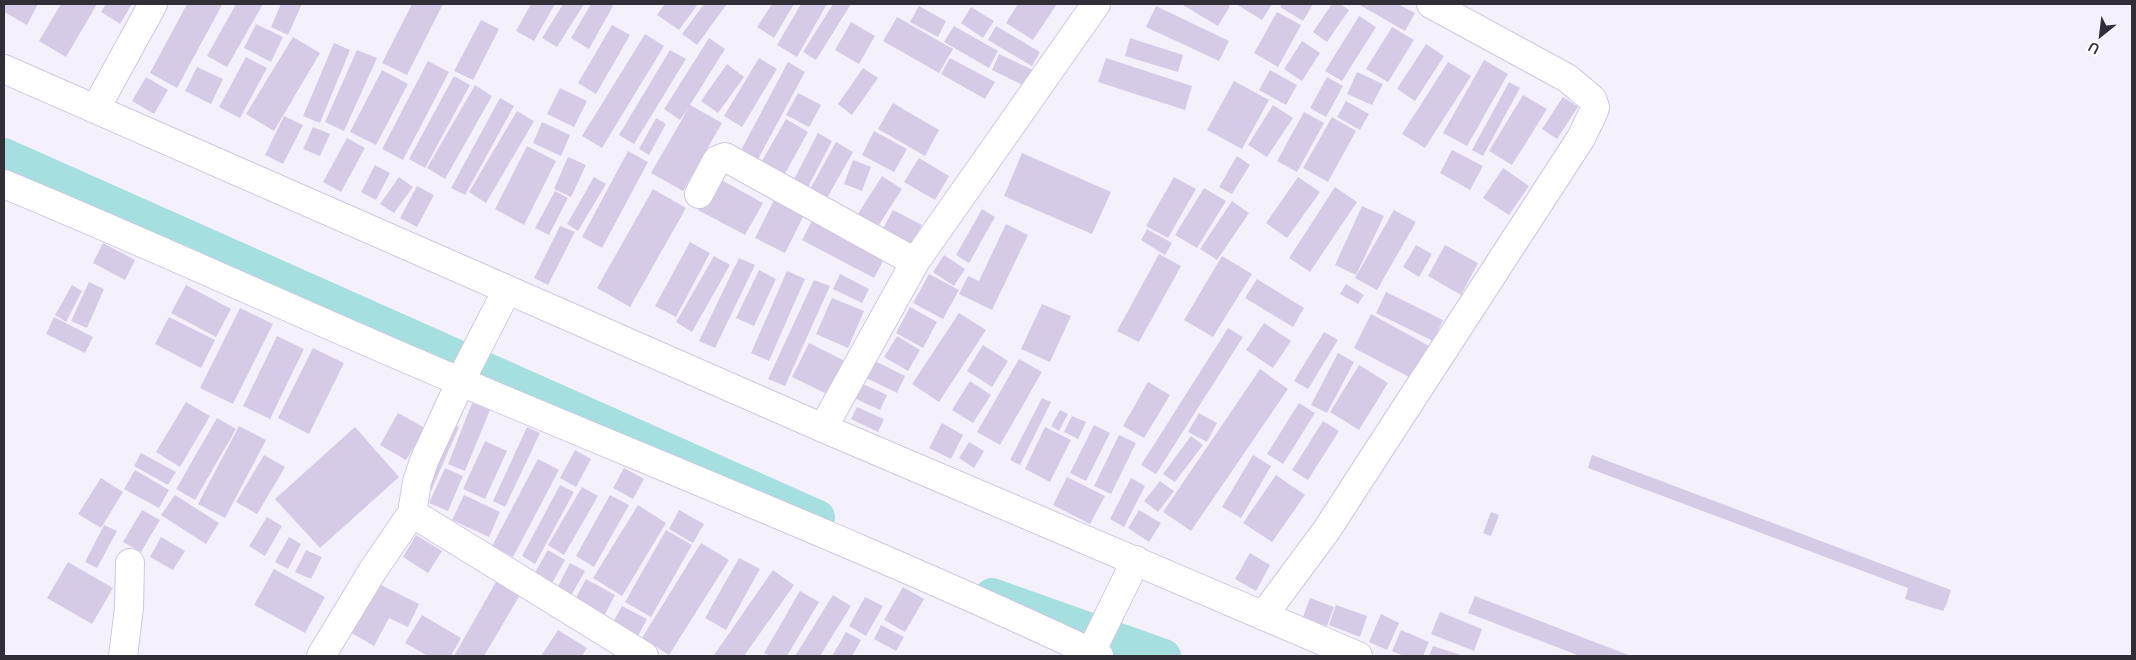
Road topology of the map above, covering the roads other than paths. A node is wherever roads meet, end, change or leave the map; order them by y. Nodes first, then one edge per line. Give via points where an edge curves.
1 (153, 4) edge
2 (1096, 4) edge
3 (1431, 4) edge
4 (4, 69) edge
5 (96, 108) junction
6 (4, 184) edge
7 (699, 194) dead end
8 (915, 262) junction
9 (502, 300) junction
10 (463, 376) junction
11 (823, 428) junction
12 (412, 513) junction
13 (130, 563) dead end
14 (1130, 571) junction
15 (1263, 616) junction
16 (1095, 650) edge
17 (123, 656) edge
18 (321, 656) edge
19 (644, 656) edge
20 (1358, 656) edge

1 - 5 street
2 - 8 street
3 - 15 street via 1567,78 1589,94 1594,112 1581,138 1326,531
4 - 5 street
5 - 9 street
6 - 10 street
7 - 8 street via 717,160 725,157
8 - 11 street
9 - 10 street
9 - 11 street
10 - 12 street via 416,482
10 - 16 street
11 - 14 street
12 - 18 street
12 - 19 street
13 - 17 street
14 - 15 street
14 - 16 street
15 - 20 street

